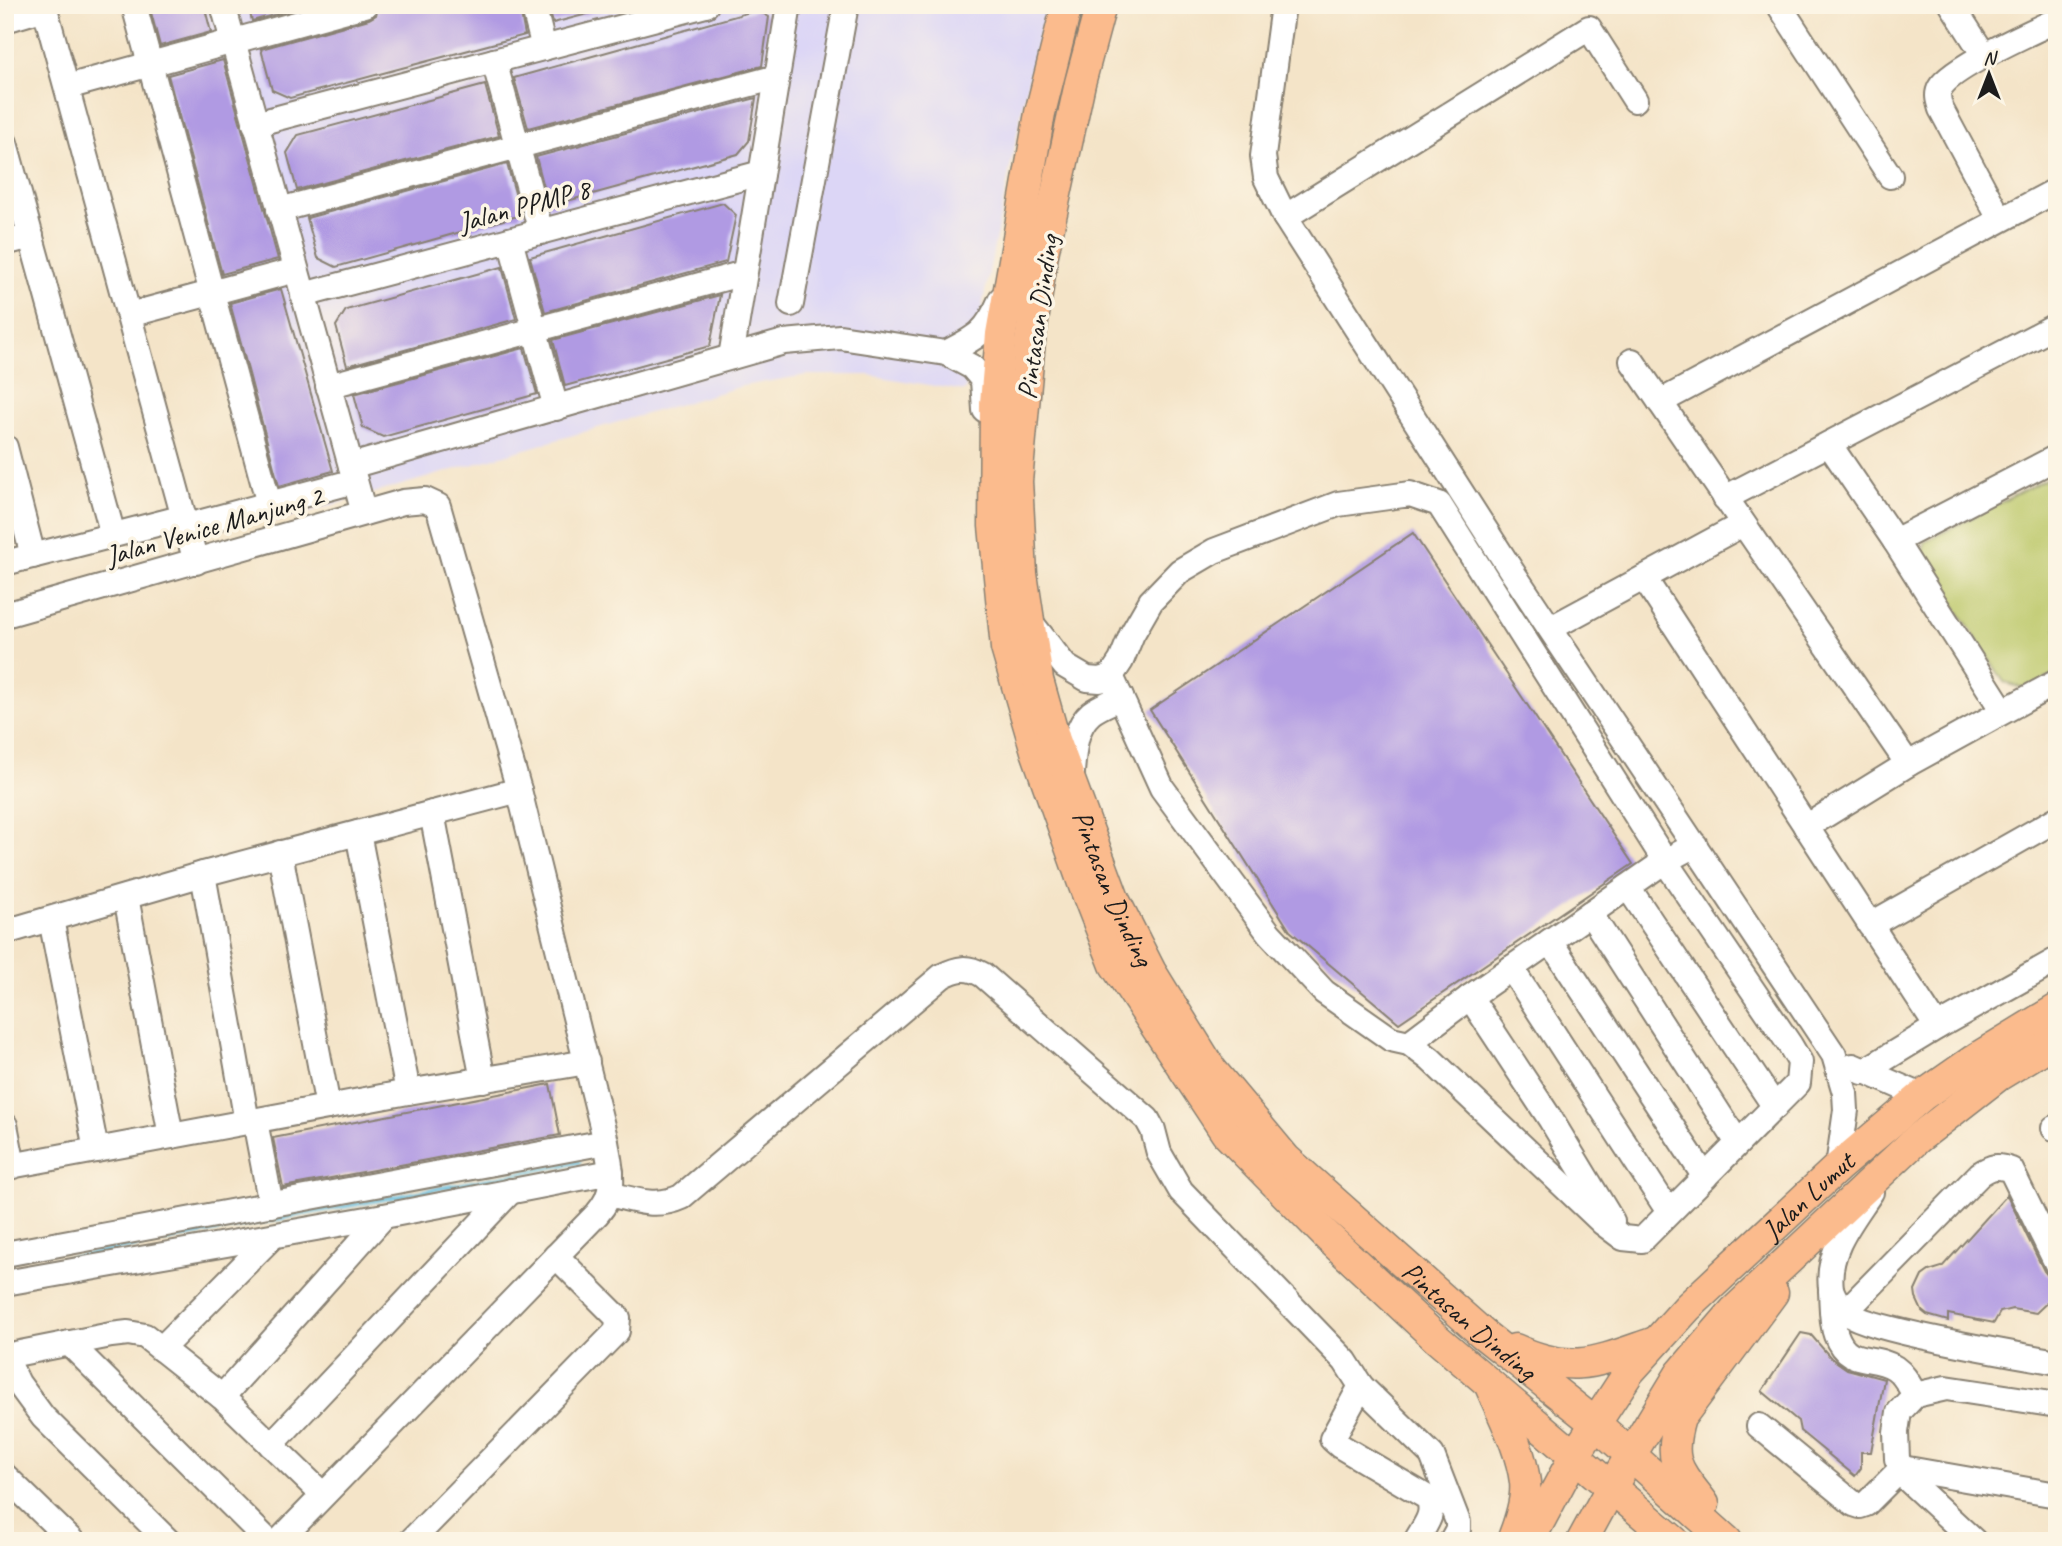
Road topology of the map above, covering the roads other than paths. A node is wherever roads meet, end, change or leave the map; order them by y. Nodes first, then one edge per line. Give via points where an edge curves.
1 (134, 5) edge
2 (223, 5) edge
3 (365, 5) edge
4 (533, 5) edge
5 (706, 5) edge
6 (789, 5) edge
7 (846, 5) edge
8 (1067, 5) edge
9 (1101, 5) edge
10 (1283, 5) edge
11 (1779, 5) edge
12 (1952, 5) edge
13 (45, 7) edge
14 (5, 20) edge
15 (2057, 20) edge
16 (233, 41) junction
17 (544, 48) junction
18 (1984, 55) junction
19 (494, 61) junction
20 (149, 64) junction
21 (777, 76) junction
22 (67, 87) junction
23 (1635, 100) dead end
24 (256, 124) junction
25 (5, 143) edge
26 (517, 146) junction
27 (761, 173) junction
28 (1890, 176) dead end
29 (2057, 190) edge
30 (279, 209) junction
31 (1285, 217) junction
32 (2000, 219) junction
33 (541, 232) junction
34 (31, 236) junction
35 (510, 240) junction
36 (5, 243) edge
37 (1014, 267) junction
38 (296, 270) junction
39 (744, 273) junction
40 (211, 293) junction
41 (303, 295) junction
42 (792, 304) dead end
43 (129, 315) junction
44 (2057, 325) edge
45 (535, 330) junction
46 (946, 353) junction
47 (731, 357) junction
48 (1632, 361) dead end
49 (328, 386) junction
50 (1660, 402) junction
51 (556, 408) junction
52 (1829, 444) junction
53 (5, 447) edge
54 (2057, 457) edge
55 (353, 473) junction
56 (1725, 498) junction
57 (269, 504) junction
58 (364, 513) junction
59 (186, 521) junction
60 (1743, 524) junction
61 (994, 526) junction
62 (113, 535) junction
63 (1895, 541) junction
64 (33, 556) junction
65 (196, 562) junction
66 (5, 563) edge
67 (1511, 570) junction
68 (1644, 578) junction
69 (1489, 583) junction
70 (5, 615) edge
71 (1028, 619) junction
72 (1550, 628) junction
73 (2057, 682) edge
74 (1116, 686) junction
75 (2003, 711) junction
76 (1908, 764) junction
77 (1071, 783) junction
78 (519, 790) junction
79 (432, 813) junction
80 (2057, 819) edge
81 (1806, 827) junction
82 (358, 833) junction
83 (1695, 845) junction
84 (281, 853) junction
85 (1665, 861) junction
86 (204, 874) junction
87 (1628, 887) junction
88 (126, 897) junction
89 (1590, 913) junction
90 (51, 919) junction
91 (1870, 925) junction
92 (5, 932) edge
93 (1550, 941) junction
94 (2057, 960) edge
95 (1511, 968) junction
96 (1470, 997) junction
97 (2057, 1009) edge
98 (1937, 1027) junction
99 (2057, 1040) edge
100 (1409, 1043) junction
101 (1835, 1055) junction
102 (587, 1062) junction
103 (1863, 1072) junction
104 (483, 1080) junction
105 (408, 1092) junction
106 (1922, 1096) junction
107 (328, 1107) junction
108 (1774, 1107) junction
109 (251, 1122) junction
110 (5, 1125) edge
111 (171, 1136) junction
112 (606, 1142) junction
113 (1738, 1143) junction
114 (96, 1150) junction
115 (1891, 1163) junction
116 (9, 1166) edge
117 (1838, 1167) junction
118 (1705, 1177) junction
119 (611, 1183) junction
120 (511, 1192) junction
121 (271, 1205) junction
122 (1670, 1212) junction
123 (384, 1216) junction
124 (273, 1236) junction
125 (1814, 1236) junction
126 (1623, 1238) junction
127 (5, 1254) edge
128 (556, 1256) junction
129 (2057, 1264) edge
130 (5, 1283) edge
131 (1831, 1290) junction
132 (1845, 1312) junction
133 (1483, 1334) junction
134 (1661, 1340) junction
135 (69, 1343) junction
136 (161, 1349) junction
137 (5, 1356) edge
138 (2057, 1362) edge
139 (1490, 1384) junction
140 (1361, 1386) junction
141 (222, 1397) junction
142 (1907, 1404) junction
143 (2057, 1405) edge
144 (1595, 1423) junction
145 (1759, 1426) dead end
146 (271, 1445) junction
147 (1575, 1455) junction
148 (1629, 1455) junction
149 (1902, 1468) junction
150 (5, 1476) edge
151 (1612, 1486) junction
152 (323, 1495) junction
153 (2057, 1495) edge
154 (72, 1541) edge
155 (168, 1541) edge
156 (268, 1541) edge
157 (279, 1541) edge
158 (411, 1541) edge
159 (1416, 1541) edge
160 (1452, 1541) edge
161 (1512, 1541) edge
162 (1529, 1541) edge
163 (1582, 1541) edge
164 (1674, 1541) edge
165 (1727, 1541) edge
166 (1737, 1541) edge
167 (1974, 1541) edge

1 - 20 street
2 - 16 street
3 - 16 street
4 - 17 street
5 - 17 street
6 - 21 street
7 - 42 street
8 - 37 main road, Pintasan Dinding via 1040,113
9 - 71 main road, Pintasan Dinding via 1043,254 1030,341 1017,481
10 - 31 street via 1263,156 1266,178
11 - 28 street
12 - 18 street
13 - 14 street
13 - 22 street
15 - 18 street
16 - 20 street
16 - 24 street
17 - 19 street
18 - 32 street via 1941,85 1938,94
19 - 24 street
19 - 26 street
20 - 22 street
20 - 40 street
21 - 26 street
21 - 27 street
22 - 43 street
23 - 31 street via 1589,28
24 - 30 street
25 - 34 street
26 - 30 street
26 - 33 street
27 - 33 street, Jalan PPMP 8
27 - 39 street
29 - 32 street
30 - 38 street
31 - 67 street
32 - 50 street
33 - 35 street, Jalan PPMP 8
34 - 36 street
34 - 62 street
35 - 41 street, Jalan PPMP 8
35 - 45 street
37 - 46 street via 987,328
37 - 61 main road, Pintasan Dinding via 1001,334 995,403
38 - 40 street
38 - 41 street
39 - 45 street
39 - 47 street
40 - 43 street
40 - 57 street
41 - 49 street
43 - 59 street
44 - 52 street
45 - 49 street
45 - 51 street
46 - 47 street via 840,337 784,342
46 - 61 street via 972,367 983,380 984,466
47 - 51 street
48 - 50 street
49 - 55 street
50 - 56 street
51 - 55 street
52 - 56 street
52 - 63 street
53 - 64 street
54 - 63 street
55 - 57 street
55 - 58 street
56 - 60 street
57 - 59 street
58 - 65 street, Jalan Venice Manjung 2
58 - 78 street, Jalan Venice Manjung 2 via 403,502 425,500 438,506
59 - 62 street
59 - 65 street
60 - 68 street
60 - 76 street
61 - 139 main road, Pintasan Dinding via 1006,649 1036,751 1115,965 1226,1133 1328,1237
62 - 64 street
63 - 75 street
64 - 66 street
65 - 70 street, Jalan Venice Manjung 2
67 - 69 street
67 - 72 street
68 - 72 street
68 - 81 street
69 - 74 street via 1439,505 1410,494 1338,505 1214,551 1180,571 1152,601 1132,634
69 - 85 street
71 - 74 street via 1065,666 1087,679
71 - 77 main road, Pintasan Dinding via 1038,680
72 - 83 street
73 - 75 street
74 - 77 street via 1082,723
74 - 100 street via 1162,788 1269,933 1324,992 1391,1039
75 - 76 street
76 - 81 street
77 - 133 main road, Pintasan Dinding via 1114,899 1151,972 1211,1069 1286,1159
78 - 79 street
78 - 102 street
79 - 82 street
79 - 104 street
80 - 91 street
81 - 91 street
82 - 84 street
82 - 105 street
83 - 85 street
83 - 101 street
84 - 86 street
84 - 107 street
85 - 87 street
85 - 108 street via 1800,1062 1798,1083
86 - 88 street
86 - 109 street
87 - 89 street
87 - 108 street
88 - 90 street
88 - 111 street
89 - 93 street
89 - 113 street
90 - 92 street
90 - 114 street
91 - 98 street
93 - 95 street
93 - 118 street
94 - 98 street
95 - 96 street
95 - 122 street
96 - 100 street
96 - 126 street
97 - 106 main road, Jalan Lumut
98 - 103 street
99 - 115 main road, Jalan Lumut via 1998,1076
100 - 126 street
101 - 103 street
101 - 117 street via 1846,1093
102 - 104 street
102 - 112 street
103 - 106 street
104 - 105 street
105 - 107 street
106 - 117 main road, Jalan Lumut
107 - 109 street
108 - 113 street
109 - 111 street
109 - 121 street
110 - 116 street
111 - 114 street
112 - 119 street
112 - 121 street
113 - 118 street
114 - 116 street
115 - 125 main road, Jalan Lumut
115 - 131 street via 1839,1240
117 - 134 main road, Jalan Lumut via 1688,1307
118 - 122 street
119 - 120 street
119 - 128 street via 606,1204
119 - 140 street via 657,1204 681,1197 942,976 957,968 971,968 1147,1119 1181,1192 1345,1361
120 - 123 street
120 - 146 street
121 - 127 street
122 - 126 street via 1642,1240
123 - 124 street
123 - 141 street
124 - 130 street
124 - 136 street
125 - 148 main road, Jalan Lumut via 1734,1311 1679,1374
125 - 166 main road via 1680,1418 1674,1437 1678,1469
128 - 152 street
128 - 158 street via 618,1318 617,1331
129 - 132 street via 2011,1170 1991,1167
131 - 132 street
131 - 142 street via 1835,1332 1842,1348 1853,1357 1893,1366 1903,1375
132 - 138 street via 1876,1325
133 - 134 main road via 1554,1364 1577,1365
133 - 144 main road, Pintasan Dinding
134 - 144 main road, Jalan Lumut via 1629,1372
135 - 136 street via 128,1333 145,1336
135 - 137 street
135 - 156 street
136 - 141 street
137 - 155 street via 43,1417
139 - 147 main road, Pintasan Dinding
139 - 161 main road via 1518,1452 1525,1484
140 - 159 street via 1332,1439 1428,1498 1431,1514
140 - 160 street via 1432,1455 1458,1522
141 - 146 street
142 - 143 street via 1946,1388
142 - 149 street via 1896,1432
144 - 147 main road, Jalan Lumut
144 - 148 main road, Pintasan Dinding
145 - 149 street via 1860,1506
146 - 152 street
147 - 151 main road, Pintasan Dinding
147 - 162 main road, Jalan Lumut
148 - 151 main road, Jalan Lumut
148 - 165 main road, Pintasan Dinding
149 - 153 street
149 - 167 street via 1907,1479
150 - 154 street
151 - 163 main road, Jalan Lumut
151 - 164 main road, Pintasan Dinding
152 - 157 street

